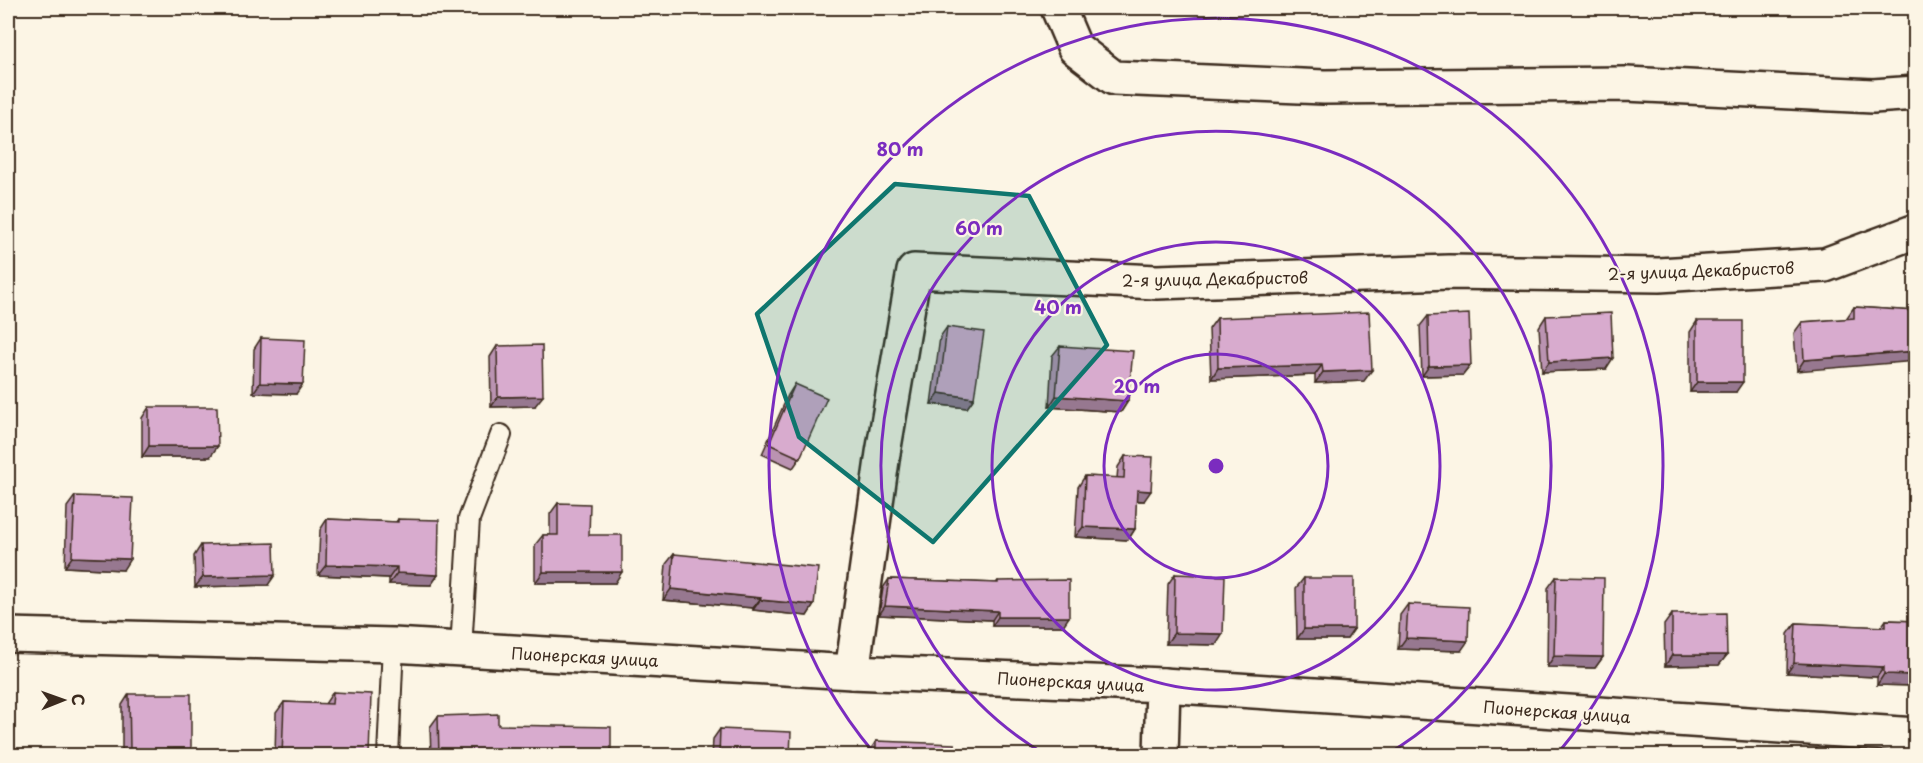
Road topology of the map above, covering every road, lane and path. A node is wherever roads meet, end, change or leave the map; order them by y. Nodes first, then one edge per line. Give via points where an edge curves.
1 (1058, 8) edge
2 (1916, 93) edge
3 (1916, 231) edge
4 (501, 435) dead end
5 (8, 635) edge
6 (393, 645) junction
7 (461, 649) junction
8 (852, 672) junction
9 (1163, 686) junction
10 (1916, 735) edge
11 (388, 756) edge
12 (1161, 756) edge

1 - 2 street via 1076,48 1114,78 1324,87 1626,84 1873,96
3 - 8 street, 2-я улица Декабристов via 1825,265 1659,275 1449,272 1157,282 915,271 883,453
4 - 7 lane via 469,519
5 - 6 street, Пионерская улица
6 - 7 street, Пионерская улица
6 - 11 lane
7 - 8 street, Пионерская улица
8 - 9 street, Пионерская улица
9 - 10 street, Пионерская улица
9 - 12 street, Пионерская улица

